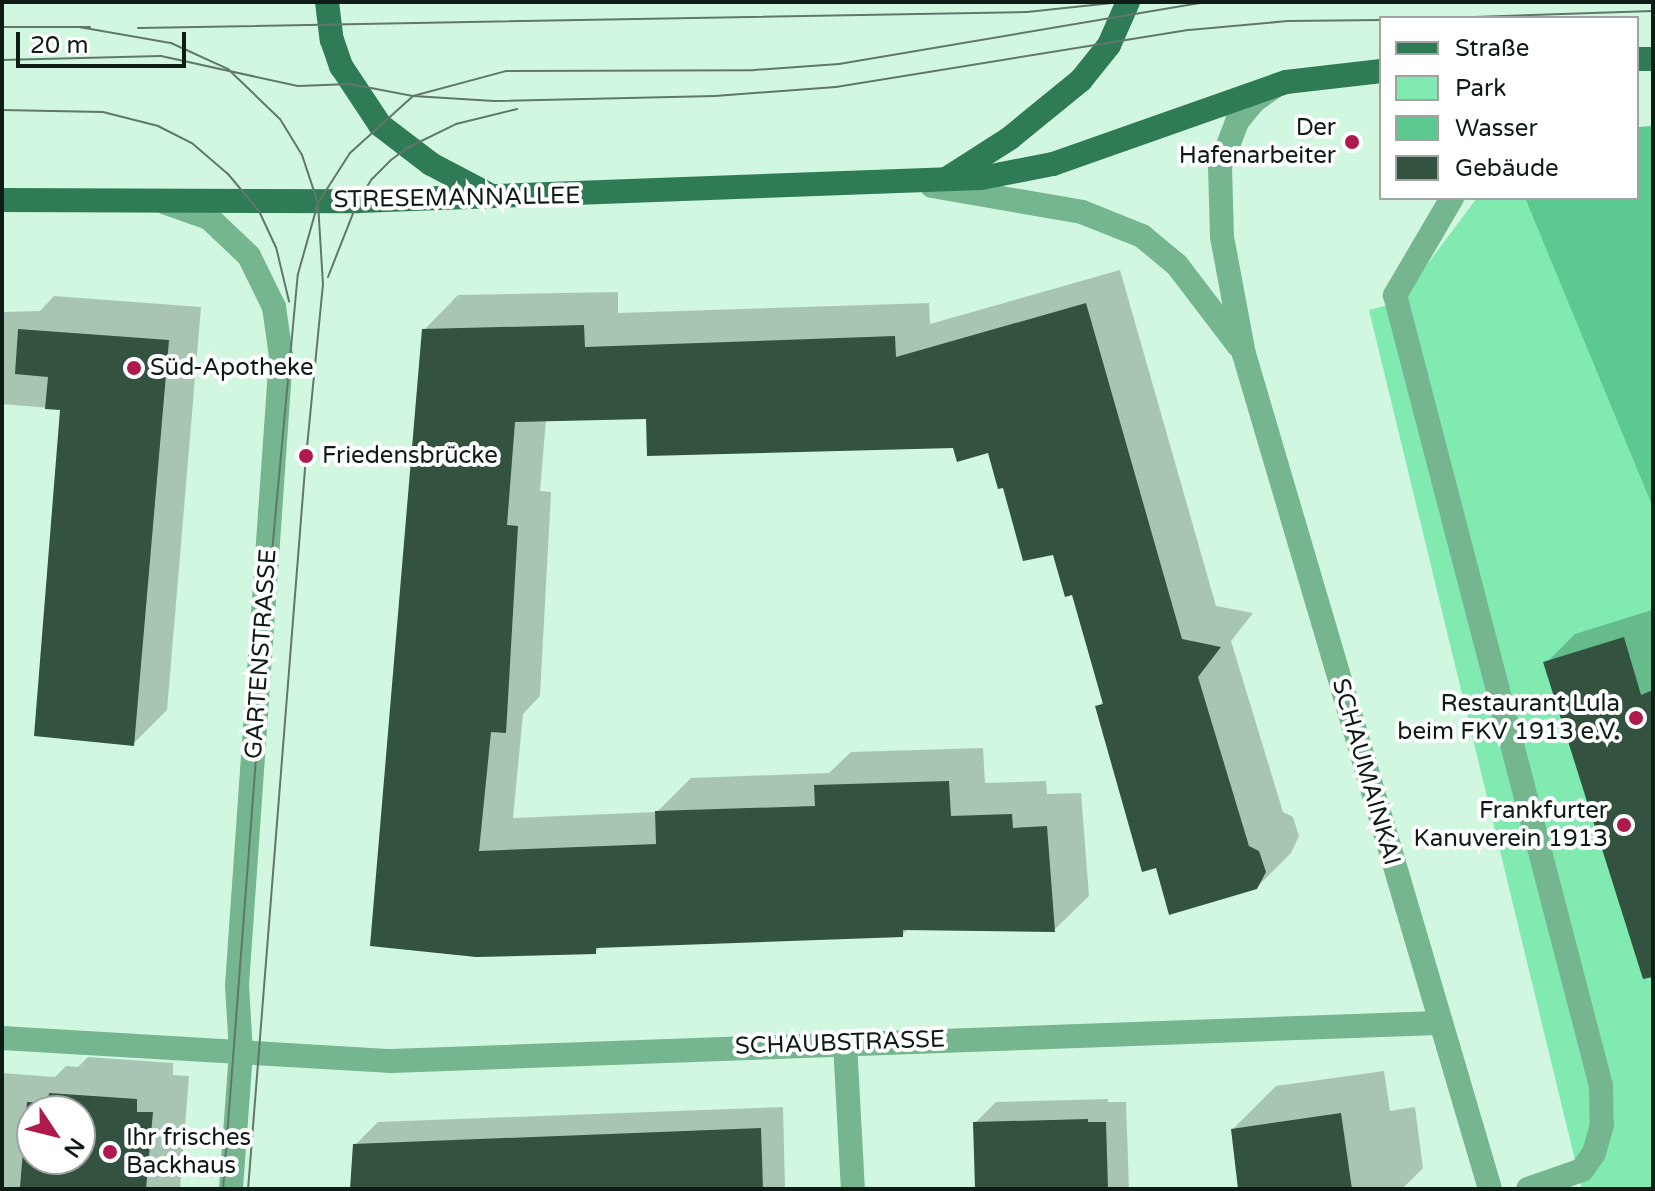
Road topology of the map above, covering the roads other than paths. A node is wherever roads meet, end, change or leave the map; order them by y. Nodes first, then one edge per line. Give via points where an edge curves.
1 (327, 2) edge
2 (1128, 2) edge
3 (1379, 71) edge
4 (1286, 82) junction
5 (944, 180) junction
6 (913, 182) junction
7 (494, 197) junction
8 (136, 199) junction
9 (2, 200) edge
10 (1451, 200) edge
11 (1151, 243) joint
12 (1244, 354) junction
13 (1438, 1023) junction
14 (2, 1038) edge
15 (845, 1043) junction
16 (241, 1052) junction
17 (231, 1189) edge
18 (853, 1189) edge
19 (1490, 1189) edge
20 (1528, 1189) edge

1 - 7 main road via 341,66 380,125 431,164
2 - 5 main road via 1109,45 1081,80 1010,138
3 - 4 main road, STRESEMANNALLEE
4 - 5 main road, STRESEMANNALLEE via 1033,170
4 - 12 street, SCHAUMAINKAI via 1244,111 1220,166 1222,237
5 - 6 main road, STRESEMANNALLEE
6 - 7 main road, STRESEMANNALLEE
6 - 11 street, STRESEMANNALLEE via 1082,212
7 - 8 main road, STRESEMANNALLEE
8 - 9 main road, STRESEMANNALLEE
8 - 16 street, GARTENSTRASSE via 185,208 222,228 260,273 278,328 282,379 237,985
10 - 20 street via 1395,295 1601,1086 1602,1125 1594,1153 1582,1170
11 - 12 street, SCHAUMAINKAI via 1195,286
12 - 13 street, SCHAUMAINKAI
13 - 15 street, SCHAUBSTRASSE
13 - 19 street, SCHAUMAINKAI
14 - 16 street, SCHAUBSTRASSE
15 - 16 street, SCHAUBSTRASSE via 391,1061
15 - 18 street
16 - 17 street, GARTENSTRASSE

